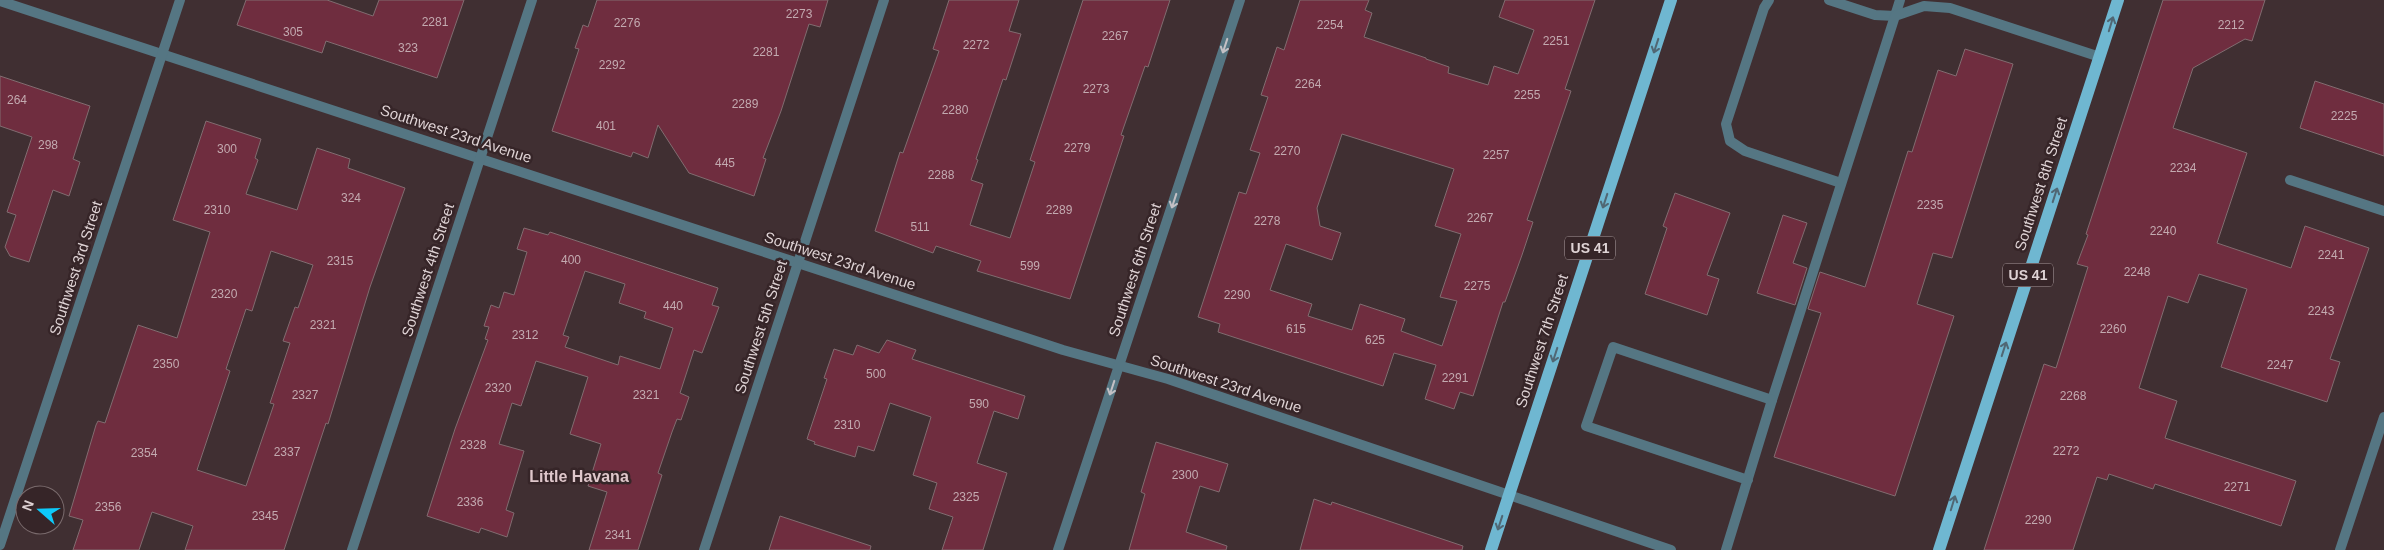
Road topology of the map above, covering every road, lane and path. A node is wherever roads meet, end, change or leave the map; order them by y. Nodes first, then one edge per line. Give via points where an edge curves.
1 (180, 0) edge
2 (532, 0) edge
3 (884, 0) edge
4 (1240, 0) edge
5 (1671, 0) edge
6 (1769, 0) edge
7 (1829, 0) edge
8 (1900, 0) edge
9 (2118, 0) edge
10 (0, 1) edge
11 (1895, 16) junction
12 (162, 54) junction
13 (2100, 57) junction
14 (480, 158) junction
15 (2290, 180) dead end
16 (1841, 182) junction
17 (2384, 211) edge
18 (798, 263) junction
19 (1119, 366) junction
20 (1772, 400) junction
21 (2384, 417) edge
22 (1748, 480) junction
23 (1509, 496) junction
24 (0, 545) edge
25 (352, 550) edge
26 (704, 550) edge
27 (1058, 550) edge
28 (1491, 550) edge
29 (1671, 550) edge
30 (1726, 550) edge
31 (1939, 550) edge
32 (2340, 550) edge

1 - 12 street, Southwest 3rd Street
2 - 14 street, Southwest 4th Street
3 - 18 street, Southwest 5th Street
4 -> 19 street, Southwest 6th Street
5 -> 23 main road, Southwest 7th Street / US 41
6 - 16 street via 1726,124 1730,141 1744,151
7 - 11 street via 1875,15
8 - 11 street
13 -> 9 main road, Southwest 8th Street / US 41
10 - 12 street, Southwest 23rd Avenue
11 - 13 street via 1924,6 1950,8
11 - 16 street
12 - 14 street, Southwest 23rd Avenue
12 - 24 street, Southwest 3rd Street
31 -> 13 main road, Southwest 8th Street / US 41
14 - 18 street, Southwest 23rd Avenue
14 - 25 street, Southwest 4th Street
15 - 17 street
16 - 20 street
18 - 19 street, Southwest 23rd Avenue
18 - 26 street, Southwest 5th Street
19 - 23 street, Southwest 23rd Avenue via 1168,379
19 -> 27 street, Southwest 6th Street
20 - 22 street
20 - 22 street via 1613,347 1586,426
21 - 32 street
22 - 30 street
23 -> 28 main road, Southwest 7th Street / US 41
23 - 29 street, Southwest 23rd Avenue

